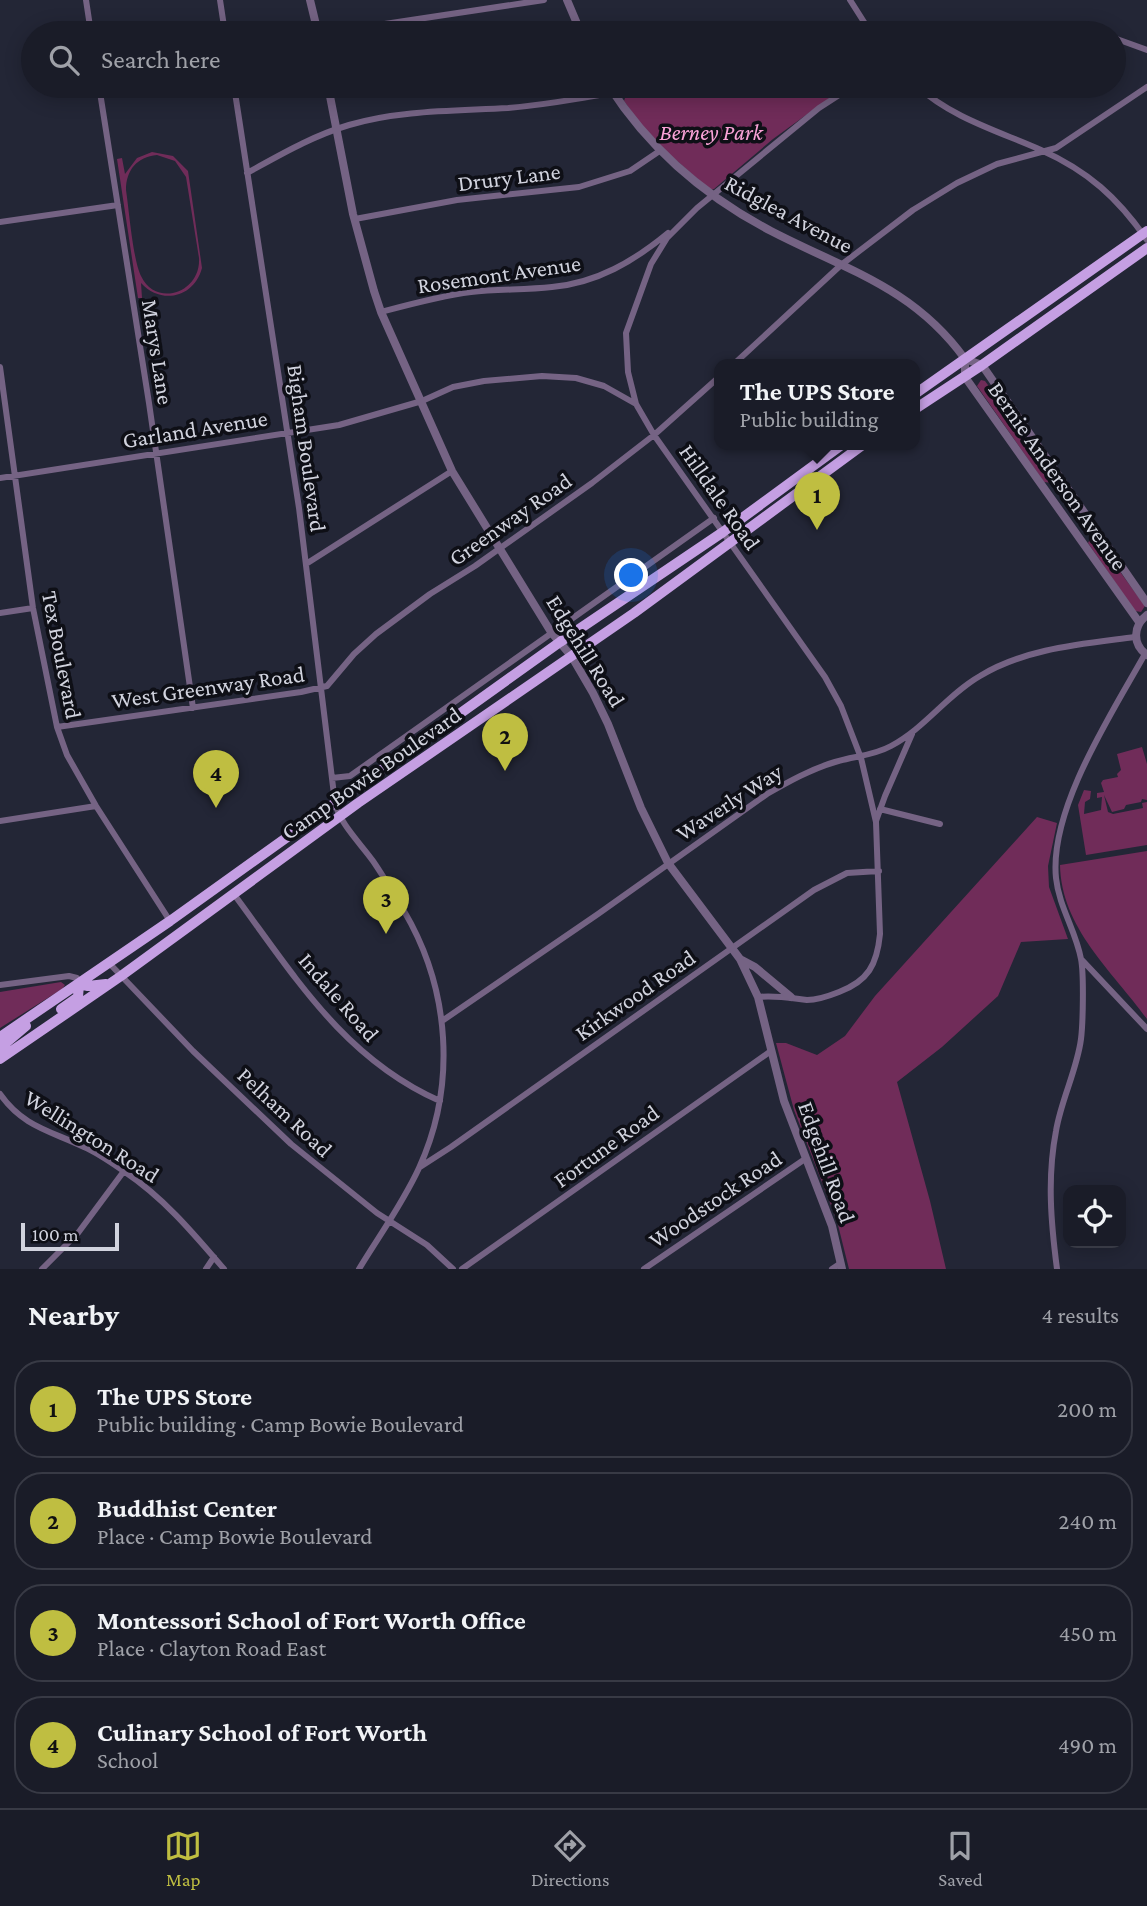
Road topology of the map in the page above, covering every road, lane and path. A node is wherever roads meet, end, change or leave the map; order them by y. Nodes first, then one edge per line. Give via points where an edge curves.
1 (86, 0) edge
2 (220, 0) edge
3 (310, 0) edge
4 (544, 0) edge
5 (567, 0) edge
6 (850, 0) edge
7 (89, 21) edge
8 (223, 21) edge
9 (315, 21) edge
10 (405, 21) edge
11 (576, 21) edge
12 (863, 21) edge
13 (1126, 42) edge
14 (1147, 50) edge
15 (1147, 87) edge
16 (101, 98) edge
17 (236, 98) edge
18 (330, 98) edge
19 (562, 98) edge
20 (617, 98) edge
21 (834, 98) edge
22 (934, 98) edge
23 (336, 129) junction
24 (661, 150) junction
25 (1044, 151) junction
26 (247, 173) junction
27 (713, 195) junction
28 (118, 205) junction
29 (355, 219) junction
30 (0, 222) edge
31 (681, 224) junction
32 (1146, 235) edge
33 (1147, 248) edge
34 (842, 265) junction
35 (381, 312) junction
36 (739, 359) edge
37 (965, 359) junction
38 (982, 365) junction
39 (0, 367) edge
40 (965, 377) junction
41 (714, 381) edge
42 (920, 390) edge
43 (422, 401) junction
44 (636, 404) junction
45 (920, 406) edge
46 (287, 433) junction
47 (654, 435) junction
48 (836, 450) edge
49 (854, 450) edge
50 (156, 453) junction
51 (452, 471) junction
52 (14, 476) junction
53 (0, 478) edge
54 (714, 518) junction
55 (723, 532) junction
56 (731, 543) junction
57 (499, 549) junction
58 (306, 564) junction
59 (1147, 603) edge
60 (33, 608) junction
61 (0, 613) edge
62 (1147, 615) edge
63 (1139, 622) junction
64 (551, 632) junction
65 (1135, 637) junction
66 (560, 642) junction
67 (1146, 654) edge
68 (572, 657) junction
69 (322, 688) junction
70 (192, 708) junction
71 (57, 727) junction
72 (444, 727) junction
73 (913, 733) junction
74 (454, 740) junction
75 (861, 758) junction
76 (332, 778) junction
77 (335, 803) junction
78 (96, 806) junction
79 (880, 809) junction
80 (341, 816) junction
81 (0, 821) edge
82 (876, 822) junction
83 (940, 824) dead end
84 (668, 863) junction
85 (879, 871) junction
86 (225, 883) junction
87 (233, 893) junction
88 (170, 921) junction
89 (179, 933) junction
90 (731, 949) junction
91 (740, 959) junction
92 (1082, 960) junction
93 (109, 962) junction
94 (121, 976) junction
95 (111, 983) junction
96 (79, 984) junction
97 (0, 985) edge
98 (758, 997) junction
99 (791, 997) junction
100 (44, 1009) junction
101 (442, 1021) junction
102 (1147, 1029) edge
103 (37, 1034) junction
104 (0, 1037) edge
105 (0, 1048) edge
106 (771, 1051) junction
107 (0, 1059) edge
108 (0, 1094) edge
109 (440, 1101) junction
110 (805, 1159) junction
111 (420, 1167) junction
112 (124, 1171) junction
113 (389, 1221) junction
114 (214, 1257) junction
115 (841, 1266) edge
116 (42, 1269) edge
117 (206, 1269) edge
118 (224, 1269) edge
119 (359, 1269) edge
120 (453, 1269) edge
121 (462, 1269) edge
122 (644, 1269) edge
123 (832, 1269) edge
124 (1057, 1269) edge

1 - 7 street
2 - 8 street
3 - 9 street
4 - 10 street
5 - 11 street
6 - 12 street
13 - 14 street
15 - 25 street via 1056,148
16 - 28 street, Marys Lane
17 - 26 street, Bigham Boulevard
18 - 23 street, Edgehill Road
19 - 23 street via 512,107 385,117
20 - 24 street, Ridglea Avenue
21 - 27 street, Rosemont Avenue
22 - 25 street via 980,125
23 - 26 street
23 - 29 street, Edgehill Road
24 - 27 street, Ridglea Avenue
24 - 29 street, Drury Lane via 630,172 579,187 457,200
25 - 32 street via 1110,193
25 - 34 street via 997,164 957,183
26 - 46 street, Bigham Boulevard
27 - 31 street, Rosemont Avenue
27 - 34 street, Ridglea Avenue via 768,230
28 - 30 street
28 - 50 street, Marys Lane
29 - 35 street, Edgehill Road
31 - 35 street, Rosemont Avenue via 624,265 586,281 473,292
31 - 44 street, Hilldale Road via 651,264 626,333
32 - 37 main road
33 - 38 main road
34 - 36 street
34 - 37 street, Ridglea Avenue via 911,303 937,323
35 - 43 street, Edgehill Road
37 - 38 street, Bernie Anderson Avenue
37 - 40 street, Bernie Anderson Avenue
37 - 42 main road
38 - 40 main road
38 - 59 street, Bernie Anderson Avenue
39 - 52 street, Tex Boulevard
40 - 45 main road
40 - 63 street, Bernie Anderson Avenue
41 - 47 street, Greenway Road
43 - 44 street, Garland Avenue via 453,387 542,376 604,386
43 - 46 street, Garland Avenue via 353,422
43 - 51 street, Edgehill Road
44 - 47 street, Hilldale Road
46 - 50 street, Garland Avenue
46 - 58 street, Bigham Boulevard
47 - 54 street, Hilldale Road
47 - 57 street, Greenway Road
48 - 55 main road, Camp Bowie Boulevard
49 - 56 main road, Camp Bowie Boulevard
50 - 52 street, Garland Avenue
50 - 70 street, Marys Lane
51 - 57 street, Edgehill Road
51 - 58 street
52 - 53 street, Garland Avenue
52 - 60 street, Tex Boulevard
54 - 55 street, Hilldale Road
54 - 64 street
55 - 56 street, Hilldale Road
55 - 66 main road, Camp Bowie Boulevard
56 - 68 main road, Camp Bowie Boulevard
56 - 75 street, Hilldale Road via 833,691
57 - 64 street, Edgehill Road
57 - 69 street, Greenway Road via 376,634
58 - 69 street, Bigham Boulevard
60 - 61 street
60 - 71 street, Tex Boulevard
62 - 63 street
63 - 65 street
64 - 66 street, Edgehill Road
64 - 76 street via 350,776
65 - 67 street
65 - 73 street, Waverly Way via 1063,647 1006,664 979,676
66 - 68 street, Edgehill Road
66 - 72 main road, Camp Bowie Boulevard
67 - 92 street via 1098,739 1059,833 1058,894
68 - 74 main road, Camp Bowie Boulevard
68 - 84 street, Edgehill Road via 604,716
69 - 70 street, West Greenway Road
69 - 76 street, Bigham Boulevard
70 - 71 street, West Greenway Road
71 - 78 street, Tex Boulevard
72 - 74 main road
72 - 77 main road, Camp Bowie Boulevard
73 - 75 street, Waverly Way
73 - 79 street, Hilldale Road
74 - 80 main road, Camp Bowie Boulevard
75 - 82 street, Hilldale Road
75 - 84 street, Waverly Way via 836,762 786,783
76 - 77 street, Bigham Boulevard
77 - 80 street, Bigham Boulevard
77 - 86 main road, Camp Bowie Boulevard
78 - 81 street
78 - 88 street, Tex Boulevard
79 - 82 street, Hilldale Road
79 - 83 street
80 - 87 main road, Camp Bowie Boulevard
80 - 101 street, Bigham Boulevard via 411,922 428,958
82 - 85 street, Hilldale Road
84 - 90 street, Edgehill Road
84 - 101 street, Waverly Way
85 - 90 street, Kirkwood Road via 848,873 831,880
85 - 99 street, Hilldale Road via 880,934 869,972 854,986 828,997
86 - 87 main road
86 - 88 main road, Camp Bowie Boulevard
87 - 89 main road, Camp Bowie Boulevard
87 - 109 street, Indale Road via 332,1024 391,1075
88 - 89 main road
88 - 93 main road, Camp Bowie Boulevard
89 - 94 main road, Camp Bowie Boulevard
90 - 91 street, Edgehill Road
90 - 111 street, Kirkwood Road
91 - 98 street, Edgehill Road
91 - 99 street
92 - 102 street
92 - 124 street via 1081,1039 1055,1132 1051,1179
93 - 94 street, Pelham Road
93 - 96 main road, Camp Bowie Boulevard
94 - 95 main road, Camp Bowie Boulevard
94 - 113 street, Pelham Road via 291,1144
95 - 96 main road
95 - 103 main road, Camp Bowie Boulevard
96 - 97 street via 69,976
96 - 100 main road, Camp Bowie Boulevard
96 - 103 main road via 78,997 47,1020
98 - 99 street, Hilldale Road
98 - 106 street, Edgehill Road
100 - 104 main road, Camp Bowie Boulevard
100 - 105 main road
101 - 109 street, Bigham Boulevard via 445,1057
103 - 107 main road, Camp Bowie Boulevard
106 - 110 street, Edgehill Road
106 - 121 street, Fortune Road
108 - 112 street, Wellington Road via 39,1129 82,1145
109 - 111 street, Bigham Boulevard
110 - 115 street, Edgehill Road via 832,1226
110 - 122 street, Woodstock Road
111 - 113 street
112 - 114 street, Wellington Road via 169,1207
112 - 116 street via 78,1233
113 - 119 street
113 - 120 street, Pelham Road via 427,1245
114 - 117 street
114 - 118 street, Wellington Road
115 - 123 street

